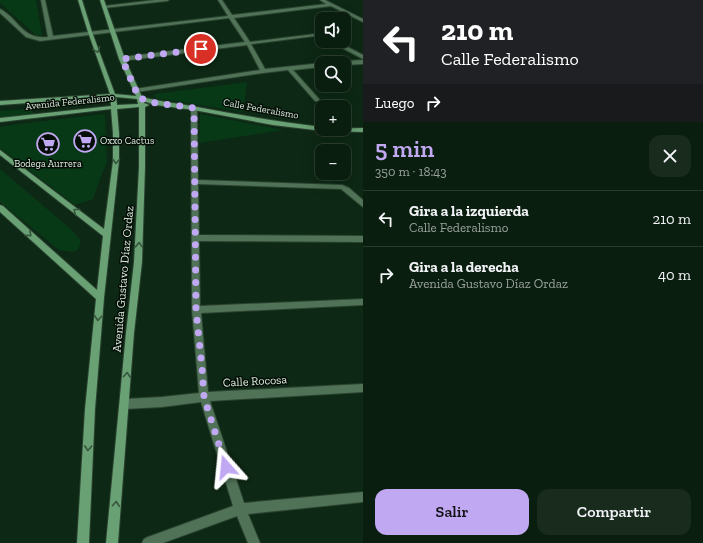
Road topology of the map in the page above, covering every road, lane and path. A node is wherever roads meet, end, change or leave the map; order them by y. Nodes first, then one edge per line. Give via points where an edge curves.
1 (42, 0) edge
2 (80, 0) edge
3 (102, 0) edge
4 (167, 0) edge
5 (220, 0) edge
6 (322, 0) edge
7 (330, 5) junction
8 (104, 7) junction
9 (0, 10) edge
10 (231, 16) junction
11 (363, 22) edge
12 (112, 31) junction
13 (90, 32) junction
14 (315, 34) edge
15 (51, 38) junction
16 (248, 43) junction
17 (346, 48) edge
18 (363, 57) edge
19 (122, 59) junction
20 (363, 62) edge
21 (351, 63) edge
22 (315, 66) edge
23 (289, 68) junction
24 (263, 71) junction
25 (113, 94) junction
26 (139, 98) junction
27 (317, 100) dead end
28 (0, 103) edge
29 (156, 103) junction
30 (114, 107) junction
31 (194, 108) junction
32 (0, 120) edge
33 (363, 130) edge
34 (0, 152) edge
35 (194, 182) junction
36 (363, 204) edge
37 (0, 208) edge
38 (107, 235) junction
39 (196, 238) junction
40 (363, 239) edge
41 (100, 298) junction
42 (363, 302) edge
43 (196, 310) junction
44 (363, 388) edge
45 (204, 397) junction
46 (125, 404) junction
47 (363, 497) edge
48 (240, 509) junction
49 (83, 543) edge
50 (112, 543) edge
51 (148, 543) edge
52 (254, 543) edge

1 - 15 street
2 - 13 street, Avenida Gustavo Díaz Ordaz
3 - 8 street, Avenida Gustavo Díaz Ordaz
4 - 8 street
5 - 10 street
6 - 7 street
7 - 10 street
7 - 11 street
8 - 12 street, Avenida Gustavo Díaz Ordaz
9 - 15 street via 28,36
10 - 12 street
10 - 16 street
12 - 13 street
12 - 19 street, Avenida Gustavo Díaz Ordaz
13 - 15 street
13 -> 25 street, Avenida Gustavo Díaz Ordaz
14 - 16 street
16 - 19 street
16 - 24 street
17 - 18 street
19 - 26 street, Avenida Gustavo Díaz Ordaz
20 - 21 street
22 - 23 street
23 - 24 street
23 - 27 street
24 - 26 street
25 - 26 street, Avenida Federalismo
25 - 28 street, Avenida Federalismo
25 - 30 street, Avenida Gustavo Díaz Ordaz
26 - 29 street, Calle Federalismo
26 - 29 street, Calle Federalismo
26 - 30 street, Avenida Federalismo
46 -> 26 street, Avenida Gustavo Díaz Ordaz via 138,262 142,167
29 - 31 street, Calle Federalismo
30 - 32 street, Avenida Federalismo
30 -> 38 street, Avenida Gustavo Díaz Ordaz via 116,161
31 - 33 street, Calle Federalismo via 294,126
31 - 35 street
38 -> 34 street
35 - 36 street via 342,187
35 - 39 street
37 -> 41 street
38 - 41 street, Avenida Gustavo Díaz Ordaz
39 - 40 street
39 - 43 street
41 -> 49 street, Avenida Gustavo Díaz Ordaz via 90,409
42 - 43 street
43 - 45 street
44 - 45 street, Calle Rocosa
45 - 46 street, Calle Rocosa
45 - 48 street
50 -> 46 street, Avenida Gustavo Díaz Ordaz
47 - 48 street
48 - 51 street
48 - 52 street

